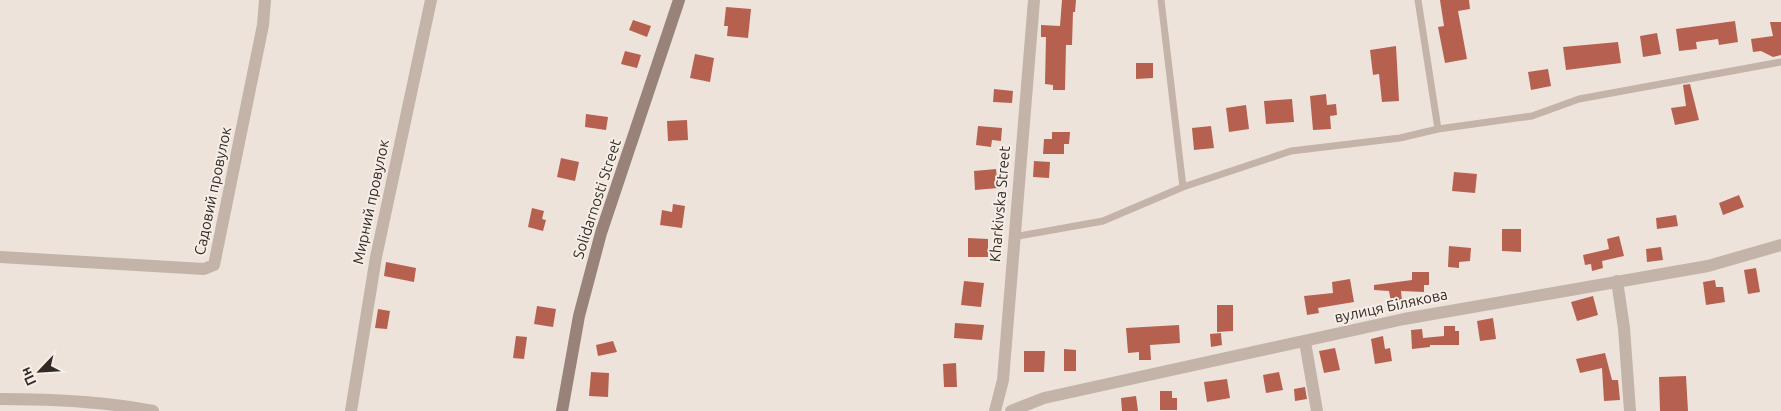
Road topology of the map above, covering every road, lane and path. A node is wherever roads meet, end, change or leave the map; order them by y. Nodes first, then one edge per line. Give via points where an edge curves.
1 (265, 0) edge
2 (430, 0) edge
3 (679, 0) edge
4 (1034, 0) edge
5 (1160, 0) edge
6 (1418, 0) edge
7 (1781, 62) edge
8 (1438, 129) junction
9 (1182, 187) junction
10 (1013, 237) junction
11 (1781, 245) edge
12 (0, 257) edge
13 (1617, 281) junction
14 (1304, 342) junction
15 (0, 399) edge
16 (153, 411) edge
17 (351, 411) edge
18 (562, 411) edge
19 (995, 411) edge
20 (1011, 411) edge
21 (1317, 411) edge
22 (1630, 411) edge

1 - 12 street, Садовий провулок via 261,35 214,265 204,269
2 - 17 street, Мирний провулок via 376,257
3 - 18 main road, Solidarnosti Street via 601,233 579,316
4 - 10 street, Kharkivska Street
5 - 9 lane
6 - 8 lane
7 - 8 lane via 1580,99 1532,116
8 - 9 lane via 1400,138 1291,151
9 - 10 lane via 1103,220
10 - 19 street, Kharkivska Street via 1003,380
11 - 13 street, вулиця Білякова via 1708,266
13 - 14 street, вулиця Білякова via 1404,319
13 - 22 street
14 - 20 street, вулиця Білякова via 1044,398
14 - 21 street
15 - 16 street via 118,404

